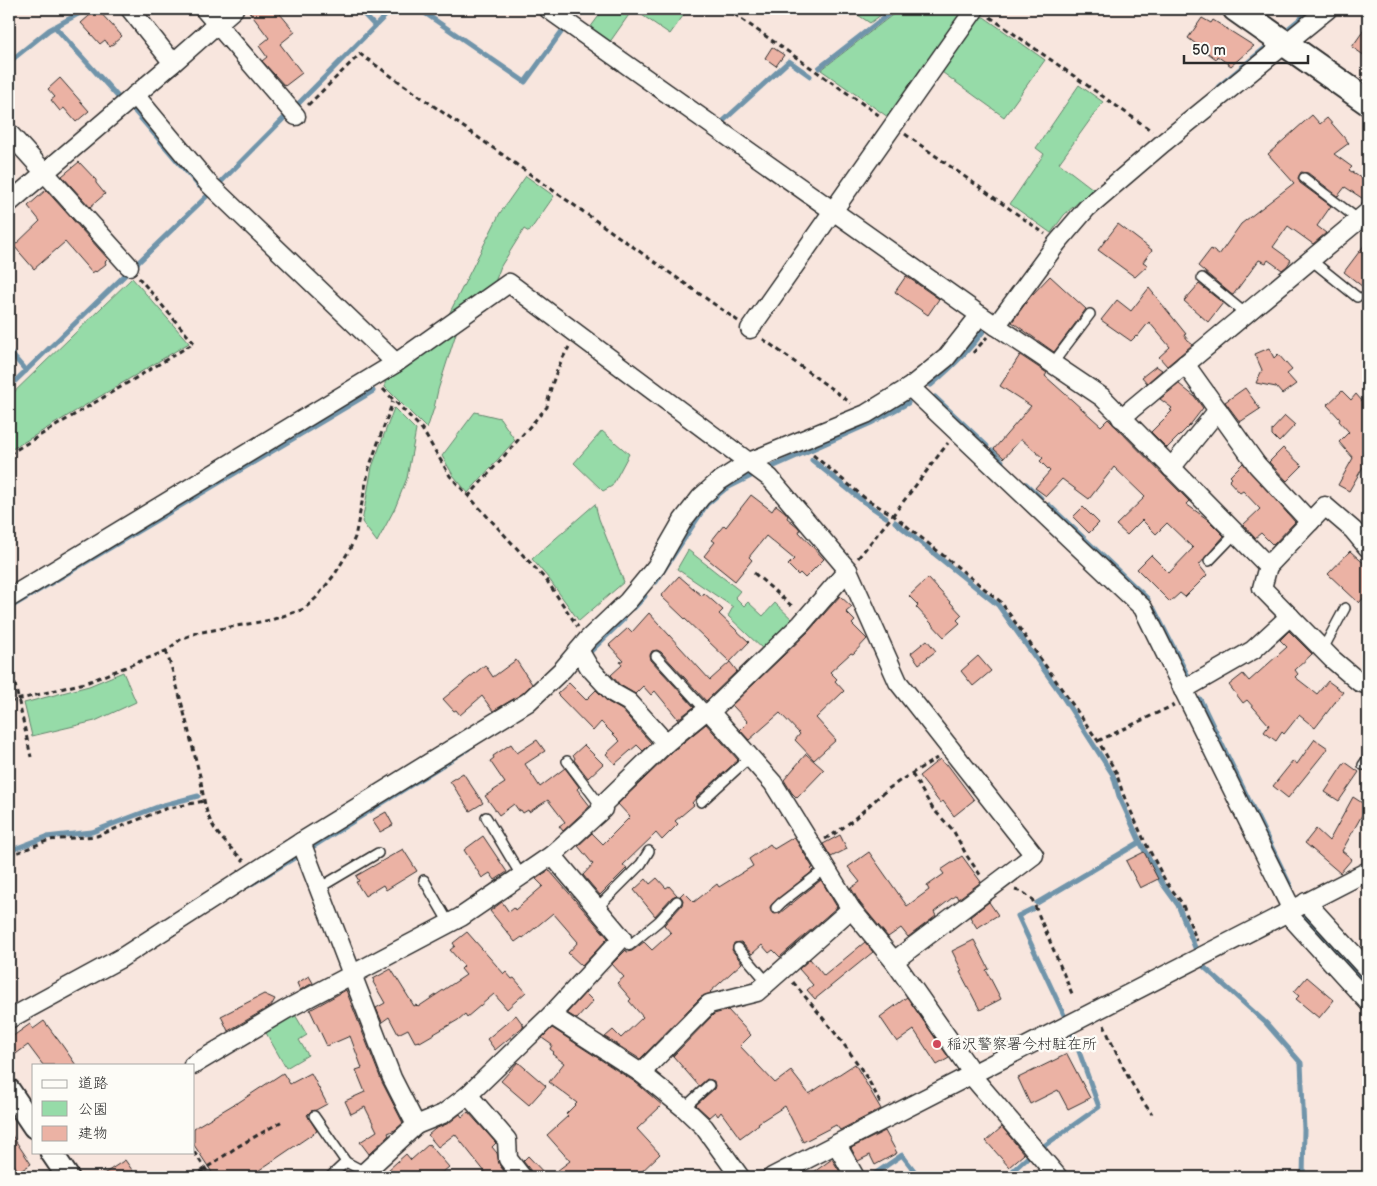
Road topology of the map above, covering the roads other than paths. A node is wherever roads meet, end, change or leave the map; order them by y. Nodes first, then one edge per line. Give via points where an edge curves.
1 (130, 9) edge
2 (204, 9) edge
3 (234, 9) edge
4 (548, 9) edge
5 (1236, 9) edge
6 (1328, 9) edge
7 (981, 12) edge
8 (217, 24) junction
9 (1284, 43) junction
10 (173, 63) junction
11 (135, 95) junction
12 (1368, 102) edge
13 (292, 111) road end
14 (9, 133) edge
15 (44, 173) junction
16 (1304, 178) dead end
17 (9, 203) edge
18 (833, 211) junction
19 (1364, 216) edge
20 (1311, 260) junction
21 (133, 270) road end
22 (1202, 278) dead end
23 (1357, 297) dead end
24 (1090, 314) dead end
25 (1246, 314) junction
26 (980, 315) junction
27 (996, 326) junction
28 (750, 329) road end
29 (396, 363) junction
30 (1053, 363) junction
31 (1185, 364) junction
32 (910, 386) junction
33 (1218, 410) junction
34 (1121, 418) junction
35 (750, 462) junction
36 (1171, 468) junction
37 (1310, 522) junction
38 (1236, 533) junction
39 (1368, 548) edge
40 (1209, 561) dead end
41 (1268, 566) junction
42 (848, 570) junction
43 (9, 598) edge
44 (1345, 608) dead end
45 (1290, 616) junction
46 (583, 645) junction
47 (1323, 649) junction
48 (656, 656) dead end
49 (1368, 685) edge
50 (1185, 694) junction
51 (709, 712) junction
52 (666, 744) junction
53 (750, 757) junction
54 (567, 762) dead end
55 (701, 802) dead end
56 (601, 806) junction
57 (486, 817) dead end
58 (301, 842) junction
59 (649, 851) dead end
60 (378, 853) dead end
61 (552, 855) junction
62 (825, 869) junction
63 (1368, 871) edge
64 (522, 877) junction
65 (424, 880) dead end
66 (319, 888) junction
67 (677, 901) dead end
68 (597, 908) junction
69 (776, 908) dead end
70 (1295, 908) junction
71 (851, 909) junction
72 (450, 923) junction
73 (622, 938) junction
74 (738, 948) dead end
75 (894, 961) junction
76 (1368, 970) edge
77 (352, 976) junction
78 (768, 983) junction
79 (1368, 1002) edge
80 (551, 1015) junction
81 (9, 1019) edge
82 (195, 1064) edge
83 (641, 1073) junction
84 (972, 1074) junction
85 (709, 1085) dead end
86 (9, 1090) edge
87 (468, 1095) junction
88 (684, 1108) junction
89 (314, 1116) dead end
90 (32, 1124) edge
91 (416, 1125) junction
92 (837, 1145) junction
93 (52, 1154) edge
94 (346, 1162) junction
95 (367, 1175) edge
96 (68, 1177) edge
97 (330, 1177) edge
98 (522, 1177) edge
99 (740, 1177) edge
100 (772, 1177) edge
101 (855, 1177) edge
102 (1058, 1177) edge

1 - 10 street
2 - 8 street
3 - 8 street
4 - 18 street
5 - 9 main road
6 - 9 street
7 - 18 street
8 - 10 street
8 - 13 street
9 - 12 main road
9 - 27 street via 1087,208
10 - 11 street
11 - 15 street
11 - 29 street via 213,187
14 - 15 street
15 - 17 street
15 - 21 street
16 - 19 lane
18 - 26 street
18 - 28 street
19 - 20 street
20 - 23 lane
20 - 25 street
22 - 25 lane
24 - 30 lane
25 - 31 street
26 - 27 street
26 - 32 street via 946,358
27 - 30 street
29 - 35 street via 509,282
29 - 43 street
30 - 34 street via 1102,397
31 - 33 street
31 - 34 street
32 - 35 street via 866,414
32 - 50 street via 1143,608
33 - 36 street
33 - 37 street via 1257,465
34 - 36 street
35 - 42 street via 770,478
35 - 46 street via 701,497 656,567 628,601
36 - 38 street
37 - 39 street via 1325,506
37 - 41 street
38 - 40 lane
38 - 41 street
41 - 45 street via 1262,588
42 - 51 street via 806,618
42 - 75 street via 898,682 1034,855
44 - 47 lane
45 - 47 street
45 - 50 street via 1253,650
46 - 52 street via 589,667 614,693 629,702
46 - 58 street via 528,702
47 - 49 street via 1359,682
48 - 51 lane
50 - 70 street
51 - 52 street via 703,712
51 - 53 street
52 - 56 street
53 - 55 lane
53 - 62 street via 773,783
54 - 56 lane
56 - 61 street via 603,809
57 - 64 lane
58 - 66 street
58 - 81 street via 121,958
59 - 68 lane via 641,864
60 - 66 lane
61 - 64 street
61 - 68 street
62 - 69 lane
62 - 71 street
63 - 70 street
64 - 72 street
65 - 72 lane
66 - 77 street
67 - 73 lane via 659,922 630,945
68 - 73 street
70 - 76 street
70 - 79 street
70 - 84 street
71 - 75 street
71 - 78 street
72 - 77 street
73 - 80 street
74 - 78 lane
75 - 84 street
77 - 82 street via 285,1010
77 - 91 street via 392,1078
78 - 83 street via 757,992 709,1004
80 - 83 street
80 - 87 street
83 - 88 street
84 - 92 street
84 - 102 street
85 - 88 lane
86 - 90 street
87 - 91 street via 443,1114
87 - 98 street via 507,1140 508,1159
88 - 99 street via 704,1127
89 - 94 lane
91 - 95 street
92 - 100 street
92 - 101 street
93 - 96 street
94 - 95 lane
94 - 97 lane

